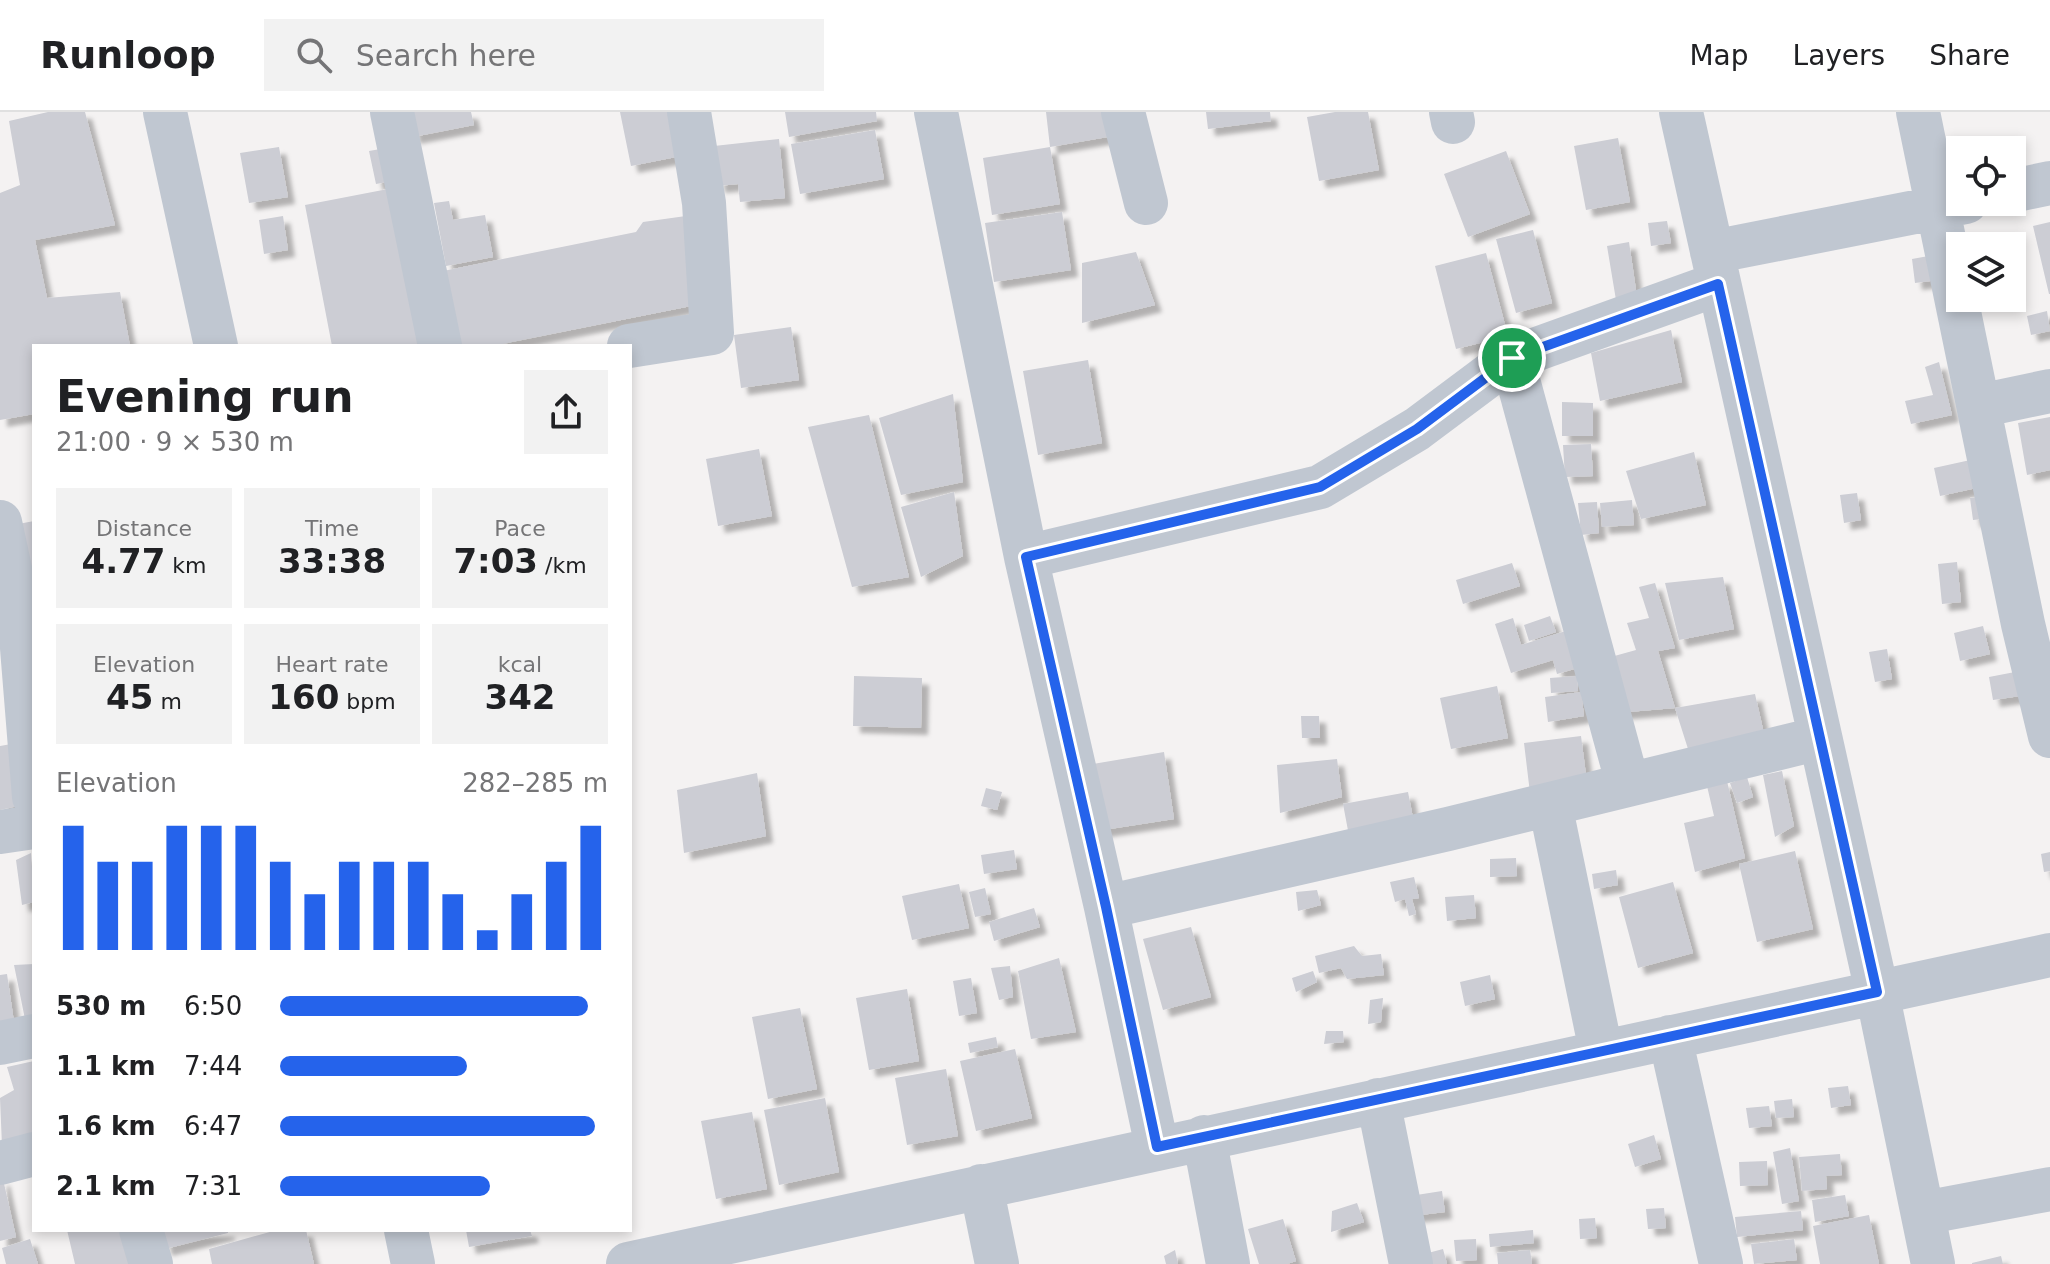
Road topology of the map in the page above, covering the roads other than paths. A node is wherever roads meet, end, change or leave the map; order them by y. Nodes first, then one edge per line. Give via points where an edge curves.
1 (165, 112) edge
2 (392, 112) edge
3 (689, 112) edge
4 (936, 112) edge
5 (1123, 112) edge
6 (1681, 112) edge
7 (1918, 112) edge
8 (2050, 183) edge
9 (2026, 188) edge
10 (1946, 189) edge
11 (1146, 203) dead end
12 (1946, 207) edge
13 (1953, 216) edge
14 (1715, 268) junction
15 (216, 344) edge
16 (440, 344) edge
17 (632, 346) edge
18 (1512, 358) junction
19 (2050, 391) edge
20 (1979, 406) junction
21 (0, 522) edge
22 (1026, 557) junction
23 (18, 611) edge
24 (2037, 621) edge
25 (2050, 736) edge
26 (1820, 738) junction
27 (32, 774) edge
28 (1628, 785) junction
29 (1550, 804) junction
30 (32, 827) edge
31 (0, 832) edge
32 (1106, 907) junction
33 (2050, 955) edge
34 (1877, 992) junction
35 (32, 1036) edge
36 (1670, 1037) junction
37 (0, 1043) edge
38 (1601, 1051) junction
39 (1378, 1100) junction
40 (1204, 1137) junction
41 (1157, 1147) junction
42 (32, 1155) edge
43 (0, 1163) edge
44 (981, 1186) junction
45 (2050, 1189) edge
46 (1923, 1213) junction
47 (142, 1232) edge
48 (406, 1232) edge
49 (691, 1257) edge
50 (1713, 1262) edge
51 (151, 1264) edge
52 (413, 1264) edge
53 (628, 1264) edge
54 (997, 1264) edge
55 (1228, 1264) edge
56 (1411, 1264) edge
57 (1933, 1264) edge

1 - 15 street
2 - 16 street
3 - 17 street via 704,203 712,333
4 - 22 street
5 - 11 street
6 - 14 street
7 - 10 street
8 - 9 street
12 - 14 street
13 - 20 street
14 - 18 street
14 - 26 street
18 - 22 street via 1417,429 1320,487
18 - 28 street
19 - 20 street
20 - 24 street
21 - 23 street
22 - 32 street
23 - 27 street
24 - 25 street
26 - 28 street
26 - 34 street
28 - 29 street
29 - 32 street
29 - 38 street
30 - 31 street
32 - 41 street
33 - 34 street
34 - 36 street
34 - 46 street
35 - 37 street
36 - 38 street
36 - 50 street
38 - 39 street
39 - 40 street
39 - 56 street
40 - 41 street
40 - 55 street
41 - 44 street
42 - 43 street
44 - 49 street
44 - 54 street
45 - 46 street
46 - 57 street
47 - 51 street
48 - 52 street
49 - 53 street

